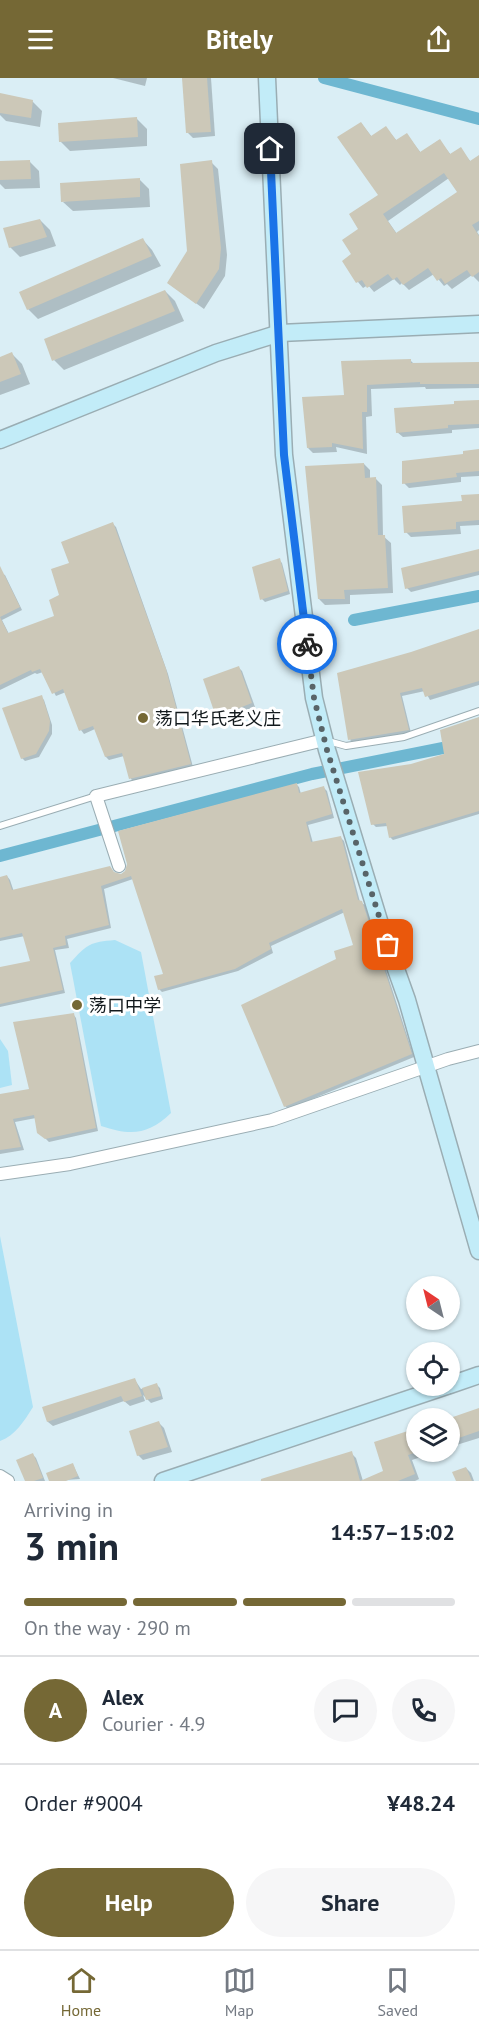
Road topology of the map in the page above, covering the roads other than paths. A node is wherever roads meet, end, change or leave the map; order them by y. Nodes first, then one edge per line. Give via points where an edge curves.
1 (267, 78) edge
2 (479, 324) edge
3 (280, 333) junction
4 (0, 440) edge
5 (479, 711) edge
6 (326, 745) junction
7 (96, 796) junction
8 (0, 826) edge
9 (118, 866) dead end
10 (479, 1051) edge
11 (426, 1066) junction
12 (0, 1174) edge
13 (479, 1251) edge
14 (479, 1375) edge
15 (460, 1382) edge
16 (419, 1396) edge
17 (0, 1476) edge
18 (8, 1481) edge
19 (163, 1481) edge

1 - 3 street
2 - 3 street
3 - 4 street via 216,353
3 - 6 street via 284,455 314,698
5 - 6 lane via 404,737 346,746
6 - 7 street
6 - 11 street
7 - 8 lane
7 - 9 street
10 - 11 street
11 - 12 street via 272,1120 70,1164
11 - 13 street
14 - 15 street
16 - 19 street
17 - 18 street

